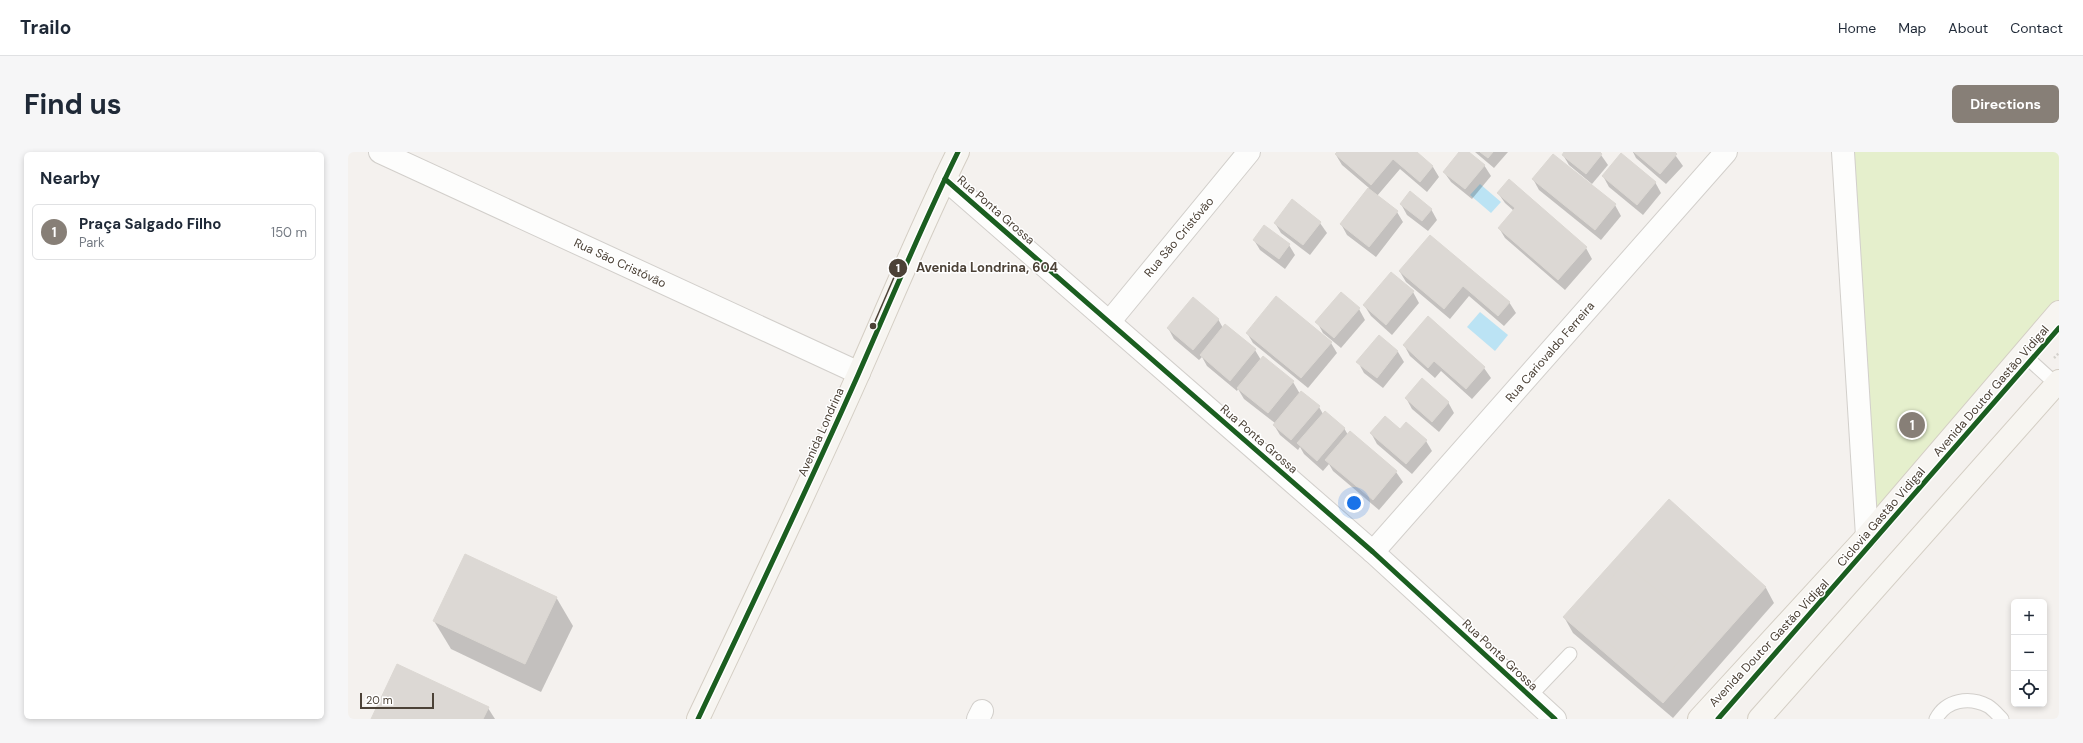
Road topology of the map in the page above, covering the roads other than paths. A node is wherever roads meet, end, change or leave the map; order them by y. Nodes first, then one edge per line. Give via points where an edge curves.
1 (380, 152) edge
2 (958, 152) edge
3 (1249, 152) edge
4 (1726, 152) edge
5 (1843, 152) edge
6 (945, 179) junction
7 (2059, 312) edge
8 (1110, 322) junction
9 (2023, 354) junction
10 (859, 373) junction
11 (2057, 382) edge
12 (1868, 536) junction
13 (1373, 552) junction
14 (1570, 654) dead end
15 (1530, 696) junction
16 (698, 719) edge
17 (1555, 719) edge
18 (1699, 719) edge
19 (1759, 719) edge
20 (1936, 719) edge
21 (2002, 719) edge

1 - 10 street, Rua São Cristóvão
2 - 6 main road, Avenida Londrina
3 - 8 street, Rua São Cristóvão
4 - 13 street, Rua Cariovaldo Ferreira
5 - 12 street
6 - 8 street, Rua Ponta Grossa
6 - 10 main road, Avenida Londrina via 878,325
7 - 9 main road, Avenida Doutor Gastão Vidigal
8 - 13 street, Rua Ponta Grossa
9 - 11 lane
9 - 12 main road, Avenida Doutor Gastão Vidigal
10 - 16 main road, Avenida Londrina
11 - 19 main road
12 - 18 main road, Avenida Doutor Gastão Vidigal
13 - 15 street, Rua Ponta Grossa
14 - 15 lane
15 - 17 street, Rua Ponta Grossa
20 - 21 lane via 1938,714 1954,701 1968,700 1988,706

